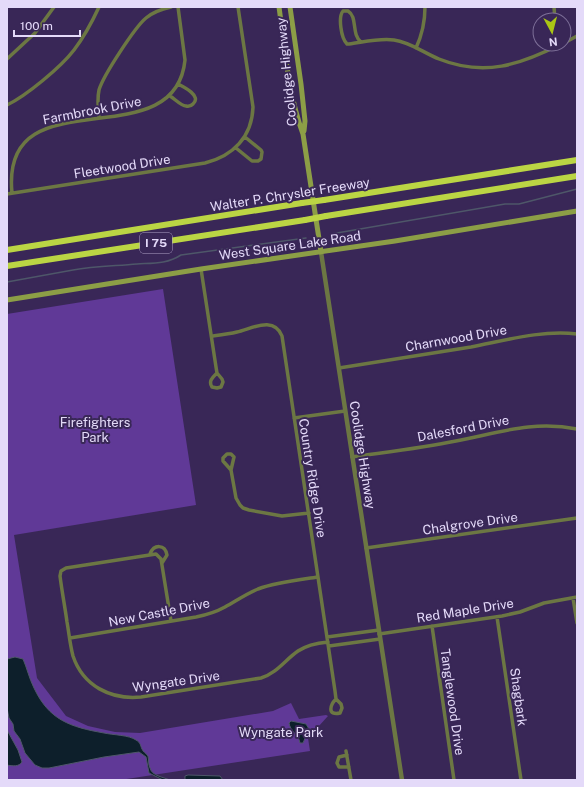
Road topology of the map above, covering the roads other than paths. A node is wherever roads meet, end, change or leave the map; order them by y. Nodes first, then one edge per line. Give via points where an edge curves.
1 (54, 7) edge
2 (99, 7) edge
3 (171, 7) edge
4 (178, 7) edge
5 (238, 7) edge
6 (279, 7) edge
7 (290, 7) edge
8 (425, 7) edge
9 (361, 42) junction
10 (416, 48) junction
11 (546, 52) edge
12 (7, 59) edge
13 (178, 84) junction
14 (170, 96) junction
15 (7, 105) edge
16 (100, 118) junction
17 (304, 134) junction
18 (245, 137) junction
19 (236, 148) junction
20 (577, 160) edge
21 (577, 176) edge
22 (12, 193) junction
23 (7, 194) edge
24 (577, 212) edge
25 (7, 250) edge
26 (321, 252) junction
27 (7, 266) edge
28 (201, 269) junction
29 (7, 300) edge
30 (577, 334) edge
31 (212, 336) junction
32 (338, 368) junction
33 (217, 373) dead end
34 (345, 411) junction
35 (294, 418) junction
36 (577, 429) edge
37 (352, 457) junction
38 (231, 470) dead end
39 (308, 513) junction
40 (577, 518) edge
41 (366, 548) junction
42 (150, 554) junction
43 (162, 563) junction
44 (318, 577) junction
45 (575, 598) edge
46 (497, 617) junction
47 (171, 621) junction
48 (577, 623) edge
49 (432, 626) junction
50 (379, 634) junction
51 (70, 638) junction
52 (328, 642) junction
53 (336, 699) dead end
54 (349, 767) junction
55 (351, 780) edge
56 (402, 780) edge
57 (454, 780) edge
58 (521, 780) edge

1 - 12 street via 29,40
2 - 15 street via 74,51 47,77
3 - 16 street via 153,13 141,22 108,72 99,90
4 - 13 street, Farmbrook Drive via 185,60
5 - 18 street, Fleetwood Drive via 253,108
6 - 17 main road, Coolidge Highway via 291,87
7 - 17 main road, Coolidge Highway via 301,84
8 - 10 street via 423,29
9 - 9 street via 356,36 352,15 348,11 343,11 340,18 344,40 349,44
9 - 10 street via 389,39
10 - 11 street via 451,63 490,68 520,63
13 - 14 street, Farmbrook Drive
13 - 14 street via 194,94 194,103 185,106
14 - 16 street, Farmbrook Drive via 146,110
16 - 22 street, Farmbrook Drive via 45,128 26,140 12,162
17 - 26 main road, Coolidge Highway
18 - 19 street, Fleetwood Drive
18 - 19 street via 262,152 261,159 252,161
19 - 22 street, Fleetwood Drive via 223,157 205,163
20 - 25 highway, Walter P. Chrysler Freeway / I 75, bridge
21 - 27 highway, Walter P. Chrysler Freeway / I 75, bridge
22 - 23 street, Fleetwood Drive
24 - 26 main road, West Square Lake Road
26 - 28 main road, West Square Lake Road
26 - 32 street, Coolidge Highway
28 - 29 main road, West Square Lake Road
28 - 31 street
30 - 32 street, Charnwood Drive via 530,335
31 - 33 street
31 - 35 street, Country Ridge Drive via 265,324 278,329 282,336
32 - 34 street, Coolidge Highway
34 - 35 street
34 - 37 street, Coolidge Highway
35 - 39 street, Country Ridge Drive
36 - 37 street, Dalesford Drive via 549,425 521,427 444,444
37 - 41 street, Coolidge Highway
38 - 39 street via 236,498 243,508 282,516
39 - 44 street, Country Ridge Drive
40 - 41 street, Chalgrove Drive
41 - 50 street, Coolidge Highway
42 - 43 street via 159,556
42 - 43 street via 156,547 164,548 167,555
42 - 51 street, Wyngate Drive via 66,568 61,571
43 - 47 street
44 - 47 street, New Castle Drive via 272,585 246,594 210,614
44 - 52 street, Country Ridge Drive
45 - 46 street, Red Maple Drive via 544,603
45 - 48 street
46 - 49 street, Red Maple Drive
46 - 58 street, Shagbark
47 - 51 street, New Castle Drive
49 - 50 street, Red Maple Drive
49 - 57 street, Tanglewood Drive
50 - 52 street, Wyngate Drive
50 - 52 street, Wyngate Drive
50 - 56 street, Coolidge Highway
51 - 52 street, Wyngate Drive via 76,662 88,681 110,695 128,698 261,678 276,671 304,647
52 - 53 street, Country Ridge Drive
54 - 54 street via 347,753 339,757 336,763 341,768
54 - 55 street

